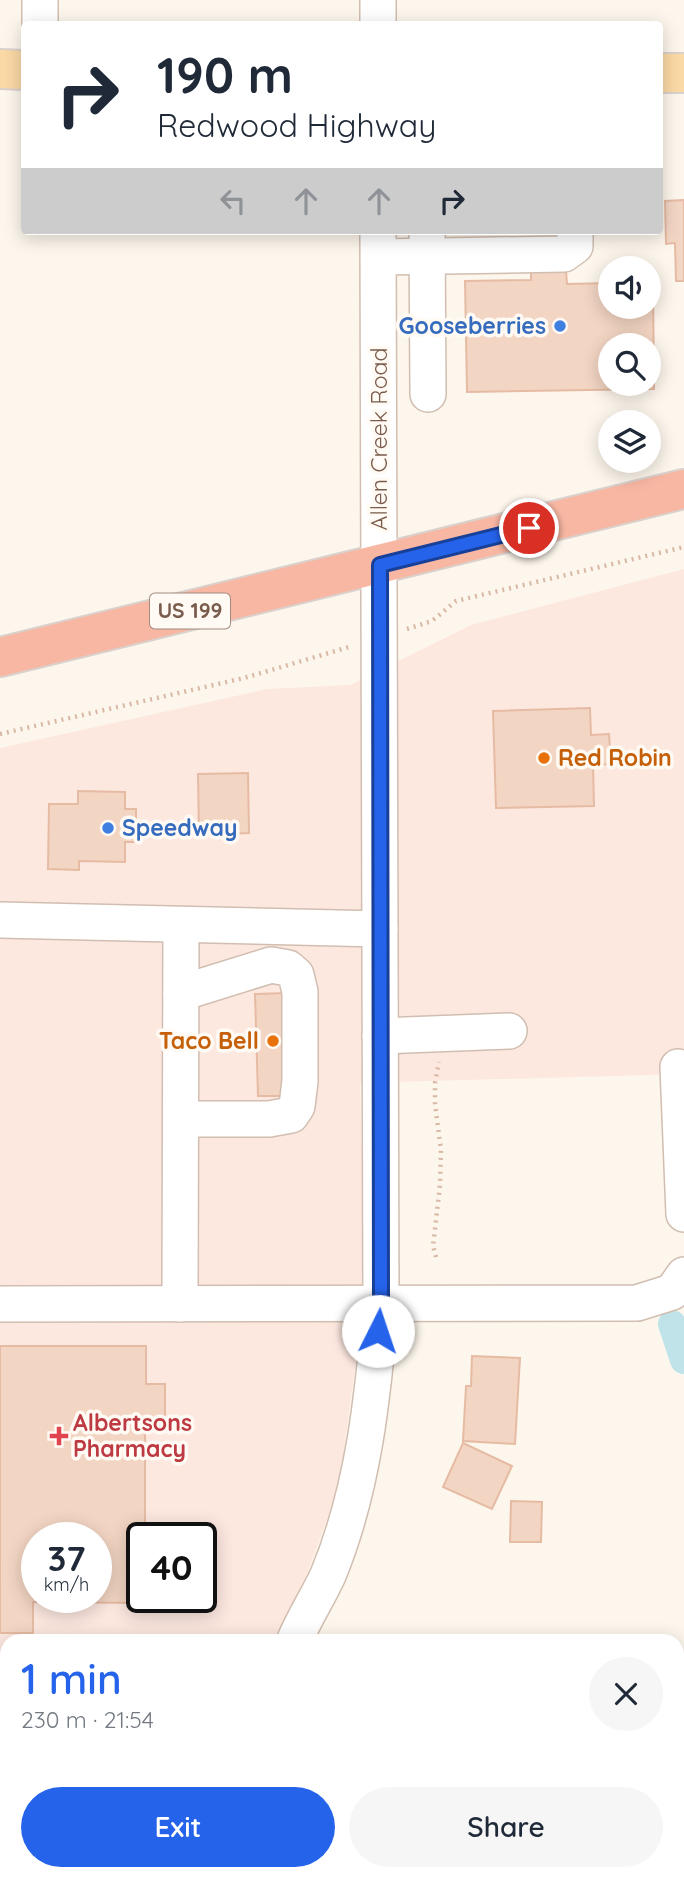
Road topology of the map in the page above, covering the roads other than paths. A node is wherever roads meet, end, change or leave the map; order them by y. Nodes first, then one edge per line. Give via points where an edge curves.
1 (40, 0) edge
2 (378, 0) edge
3 (40, 21) edge
4 (378, 21) edge
5 (0, 69) edge
6 (21, 70) edge
7 (663, 73) edge
8 (684, 73) edge
9 (575, 235) edge
10 (379, 244) edge
11 (427, 244) edge
12 (428, 394) dead end
13 (684, 489) edge
14 (380, 565) junction
15 (0, 657) edge
16 (0, 920) edge
17 (181, 925) junction
18 (380, 929) junction
19 (181, 993) junction
20 (509, 1031) dead end
21 (380, 1036) junction
22 (678, 1067) dead end
23 (181, 1119) junction
24 (684, 1214) edge
25 (684, 1275) edge
26 (381, 1303) junction
27 (0, 1304) edge
28 (180, 1304) junction
29 (299, 1634) edge

1 - 3 street
2 - 4 street
5 - 6 main road
7 - 8 main road
9 - 11 street via 575,246 564,254
10 - 11 street
10 - 14 street, Allen Creek Road
11 - 12 street
13 - 14 highway, US 199
14 - 15 highway, US 199
14 - 18 street, Allen Creek Road
16 - 17 street
17 - 18 street
17 - 19 street
18 - 21 street, Allen Creek Road
19 - 23 street
19 - 23 street via 271,965 288,968 296,975 300,992 299,1093 298,1106 291,1115
20 - 21 street
21 - 26 street, Allen Creek Road
22 - 24 street
23 - 28 street
25 - 26 street via 672,1292 637,1303
26 - 28 street
26 - 29 street, Allen Creek Road via 372,1395 356,1483 328,1574
27 - 28 street

